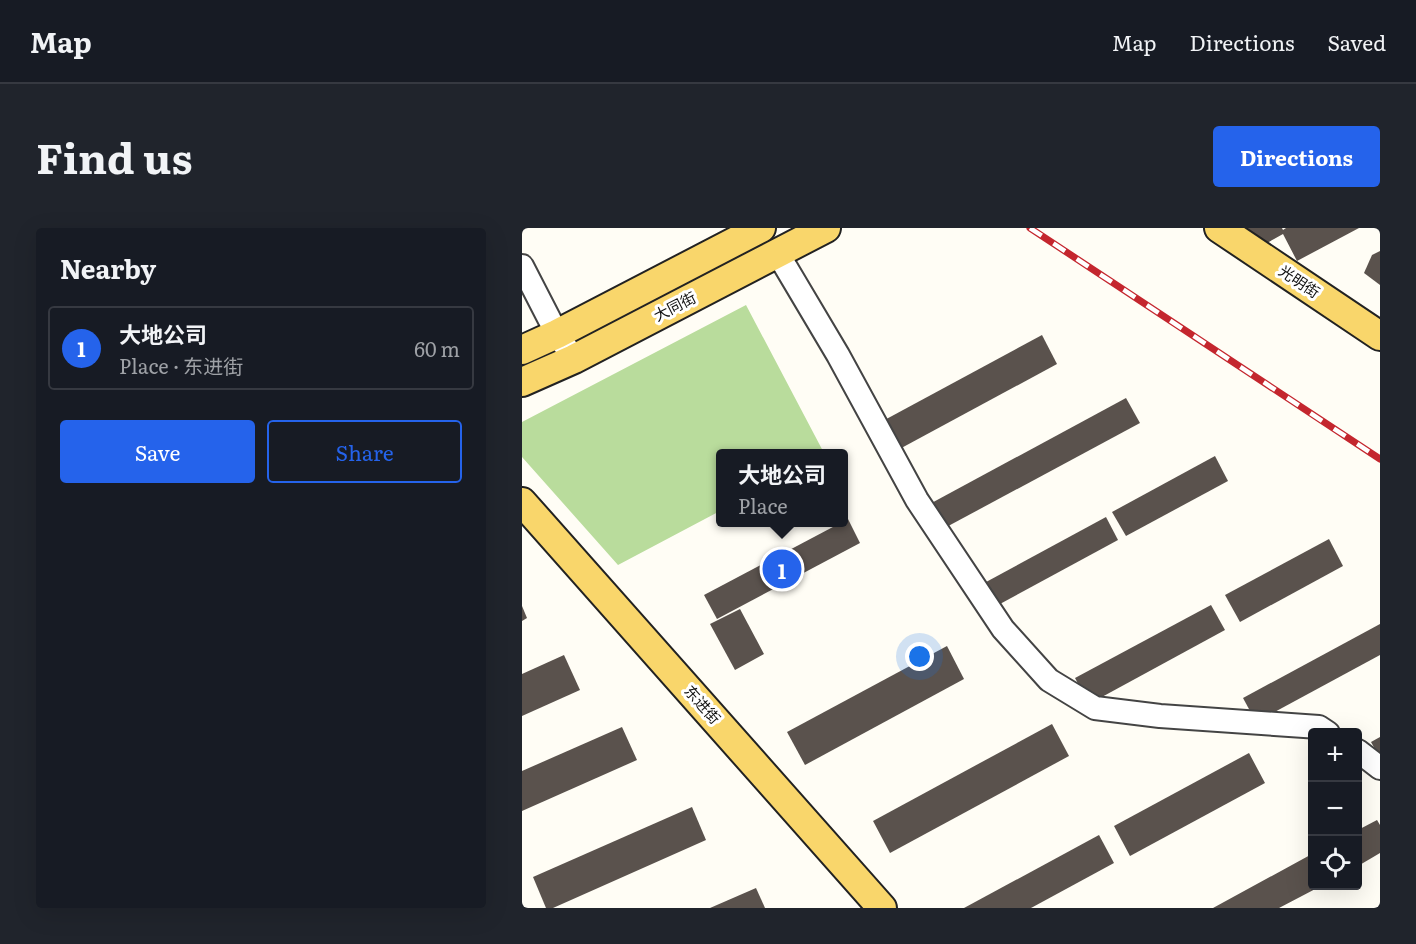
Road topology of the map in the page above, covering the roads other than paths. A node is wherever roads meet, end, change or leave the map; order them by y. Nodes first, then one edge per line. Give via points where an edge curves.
1 (761, 228) edge
2 (826, 228) edge
3 (1218, 228) edge
4 (778, 254) junction
5 (522, 266) edge
6 (557, 334) junction
7 (1380, 336) edge
8 (522, 350) edge
9 (574, 359) junction
10 (522, 382) edge
11 (522, 502) edge
12 (1321, 728) edge
13 (1362, 753) edge
14 (1380, 768) edge
15 (882, 908) edge

1 - 6 main road, 大同街
2 - 4 main road, 大同街
3 - 7 main road, 光明街
4 - 9 main road, 大同街
4 - 12 street via 917,500 1003,629 1049,680 1095,708
5 - 6 street
6 - 8 main road, 大同街
6 - 9 street
9 - 10 main road, 大同街
11 - 15 main road, 东进街
13 - 14 street

